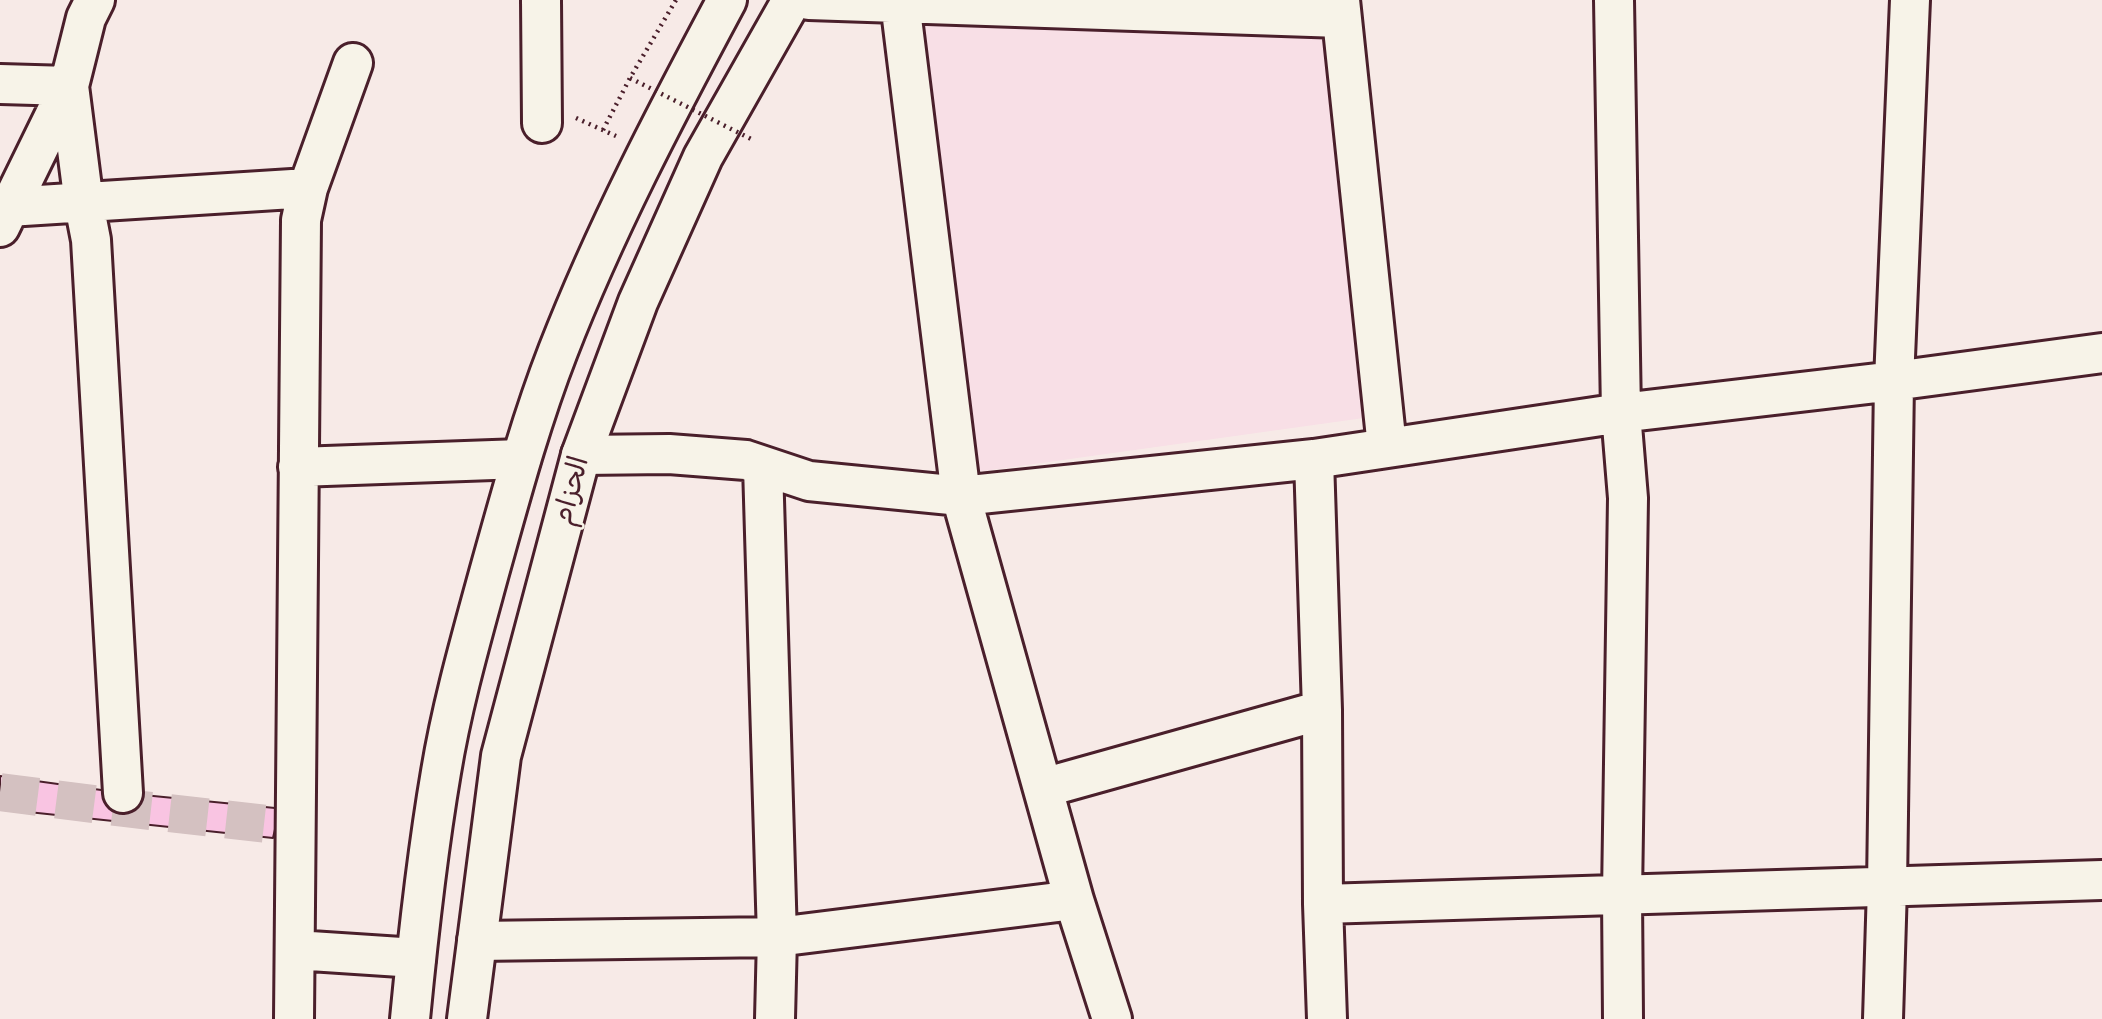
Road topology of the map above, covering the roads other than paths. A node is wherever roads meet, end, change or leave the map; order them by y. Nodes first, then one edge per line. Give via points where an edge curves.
1 (95, 0) edge
2 (541, 0) edge
3 (727, 0) edge
4 (792, 0) edge
5 (809, 0) edge
6 (1614, 0) edge
7 (1910, 0) edge
8 (900, 2) junction
9 (1341, 9) edge
10 (353, 63) dead end
11 (0, 83) edge
12 (69, 86) junction
13 (542, 113) road end
14 (308, 188) junction
15 (83, 204) junction
16 (4, 217) edge
17 (2102, 353) edge
18 (1894, 381) junction
19 (1621, 413) junction
20 (1387, 447) junction
21 (581, 455) junction
22 (1314, 458) junction
23 (521, 459) junction
24 (763, 466) junction
25 (298, 467) junction
26 (961, 496) junction
27 (1322, 710) junction
28 (1043, 788) junction
29 (123, 793) dead end
30 (2102, 880) edge
31 (1887, 887) junction
32 (1622, 895) junction
33 (1074, 900) junction
34 (1323, 904) junction
35 (777, 937) junction
36 (477, 941) junction
37 (295, 950) junction
38 (416, 958) junction
39 (294, 1019) edge
40 (410, 1019) edge
41 (467, 1019) edge
42 (775, 1019) edge
43 (1112, 1019) edge
44 (1327, 1019) edge
45 (1623, 1019) edge
46 (1883, 1019) edge

1 - 12 street
2 - 13 street
3 - 23 street, الحزام via 615,219 563,340
4 - 21 street, الحزام via 703,157 638,302
5 - 8 street
6 - 19 street
7 - 18 street
8 - 9 street
8 - 26 street
9 - 20 street
10 - 14 street
11 - 12 street
12 - 15 street
12 - 16 street
14 - 15 street
14 - 25 street via 301,220
15 - 16 street
15 - 29 street via 91,240
17 - 18 street
18 - 19 street
18 - 31 street
19 - 20 street
19 - 32 street via 1628,498
20 - 22 street
21 - 24 street via 669,454 746,460
21 - 36 street, الحزام via 501,756
22 - 26 street
22 - 27 street
23 - 25 street
23 - 38 street, الحزام via 452,716 425,871
24 - 26 street via 809,481
24 - 35 street
25 - 37 street via 286,826
26 - 28 street
27 - 28 street
27 - 34 street
28 - 33 street
30 - 31 street
31 - 32 street
31 - 46 street
32 - 34 street
32 - 45 street
33 - 35 street
33 - 43 street
34 - 44 street
35 - 36 street
35 - 42 street
36 - 41 street, الحزام
37 - 38 street
37 - 39 street
38 - 40 street, الحزام

